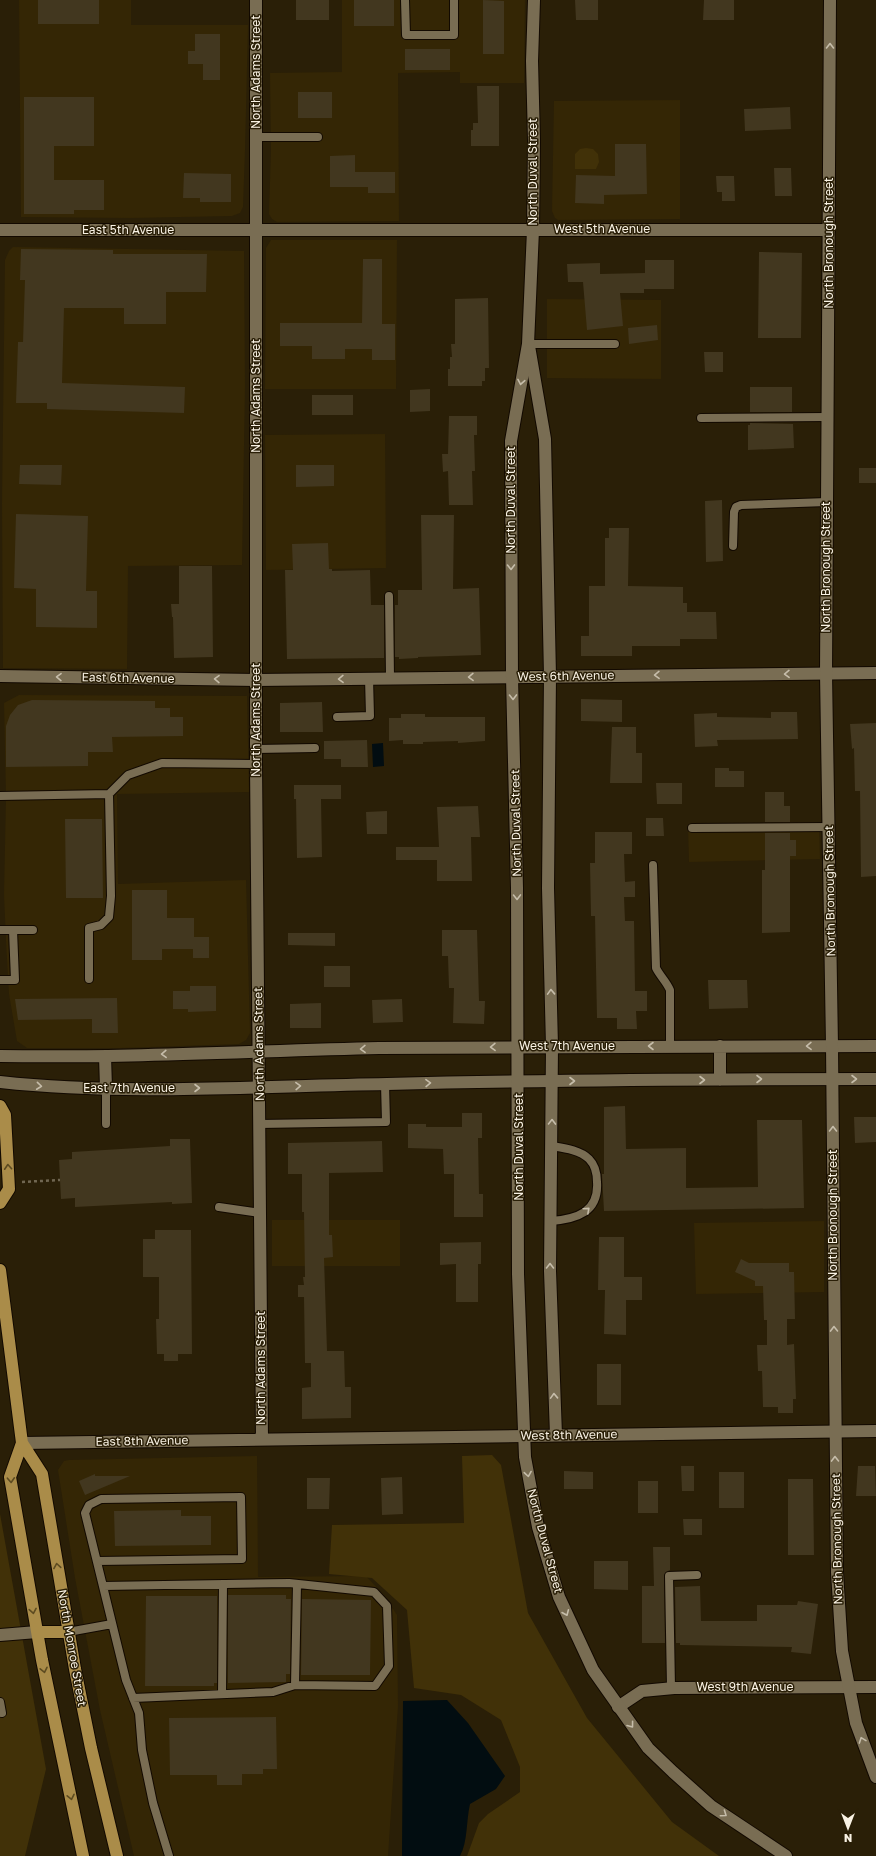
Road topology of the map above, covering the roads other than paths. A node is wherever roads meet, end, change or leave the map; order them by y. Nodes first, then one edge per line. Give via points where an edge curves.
1 (256, 0) edge
2 (405, 0) edge
3 (454, 0) edge
4 (534, 0) edge
5 (830, 0) edge
6 (256, 136) junction
7 (318, 137) dead end
8 (256, 229) junction
9 (0, 230) edge
10 (533, 230) junction
11 (829, 230) junction
12 (528, 344) junction
13 (615, 344) dead end
14 (827, 417) junction
15 (701, 418) dead end
16 (827, 502) junction
17 (733, 546) dead end
18 (389, 596) dead end
19 (826, 673) junction
20 (876, 673) edge
21 (0, 676) edge
22 (550, 676) junction
23 (512, 677) junction
24 (369, 678) junction
25 (390, 678) junction
26 (256, 680) junction
27 (337, 717) dead end
28 (314, 748) dead end
29 (256, 749) junction
30 (256, 764) junction
31 (109, 794) junction
32 (0, 796) edge
33 (828, 827) junction
34 (692, 828) dead end
35 (653, 865) dead end
36 (0, 930) edge
37 (13, 930) junction
38 (33, 930) dead end
39 (90, 979) dead end
40 (0, 980) edge
41 (519, 1046) junction
42 (552, 1046) junction
43 (670, 1046) junction
44 (720, 1046) junction
45 (832, 1046) junction
46 (876, 1046) edge
47 (259, 1050) junction
48 (0, 1056) edge
49 (105, 1056) junction
50 (832, 1079) junction
51 (876, 1079) edge
52 (720, 1080) junction
53 (519, 1081) junction
54 (552, 1081) junction
55 (0, 1082) edge
56 (385, 1084) junction
57 (106, 1088) junction
58 (259, 1088) junction
59 (0, 1106) edge
60 (106, 1124) dead end
61 (259, 1124) junction
62 (552, 1146) junction
63 (0, 1203) edge
64 (219, 1207) dead end
65 (260, 1214) junction
66 (551, 1221) junction
67 (0, 1270) edge
68 (2, 1294) edge
69 (835, 1431) junction
70 (876, 1431) edge
71 (524, 1435) junction
72 (556, 1435) junction
73 (262, 1439) junction
74 (22, 1443) junction
75 (97, 1561) junction
76 (697, 1575) dead end
77 (223, 1584) junction
78 (297, 1584) junction
79 (103, 1586) junction
80 (112, 1624) junction
81 (37, 1632) junction
82 (68, 1632) junction
83 (0, 1634) edge
84 (295, 1685) junction
85 (849, 1687) junction
86 (876, 1687) edge
87 (671, 1688) junction
88 (222, 1694) junction
89 (133, 1698) junction
90 (0, 1702) edge
91 (618, 1708) junction
92 (2, 1713) dead end
93 (876, 1777) edge
94 (83, 1856) edge
95 (117, 1856) edge
96 (169, 1856) edge
97 (786, 1856) edge

1 - 6 street, North Adams Street
2 - 3 lane via 406,35 454,36
4 - 10 street, North Duval Street
11 -> 5 street, North Bronough Street
6 - 7 lane
6 - 8 street, North Adams Street
8 - 9 street, East 5th Avenue
8 - 10 street, West 5th Avenue
8 - 26 street, North Adams Street
10 - 11 street, West 5th Avenue
10 - 12 street, North Duval Street
11 - 14 street, North Bronough Street
12 - 13 lane
12 - 22 street, North Duval Street via 544,439
12 -> 23 street, North Duval Street via 511,440
14 - 15 lane
14 - 16 street, North Bronough Street
16 - 17 lane via 736,507
16 - 19 street, North Bronough Street
18 - 25 lane
19 - 20 street, West 6th Avenue
19 -> 22 street, West 6th Avenue
19 - 33 street, North Bronough Street
26 -> 21 street, East 6th Avenue
22 - 23 street, West 6th Avenue
42 -> 22 street, North Duval Street via 548,888
23 -> 25 street, West 6th Avenue
23 -> 41 street, North Duval Street
24 - 25 street, West 6th Avenue
24 -> 26 street, West 6th Avenue
24 - 27 lane via 370,716
26 - 29 street, North Adams Street
28 - 29 lane
29 - 30 street, North Adams Street
30 - 31 lane via 162,763 128,775
30 - 47 street, North Adams Street
31 - 32 lane
31 - 39 lane via 109,917 101,925 88,928
33 - 34 lane
33 - 45 street, North Bronough Street
35 - 43 lane via 656,968 670,990
36 - 37 lane
37 - 38 lane
37 - 40 lane via 15,980
41 - 42 street, West 7th Avenue
41 -> 47 street, West 7th Avenue
41 - 53 street, North Duval Street
43 -> 42 street, West 7th Avenue
42 - 54 street, North Duval Street
43 - 44 street, West 7th Avenue
45 -> 44 street, West 7th Avenue
44 - 52 street
45 - 46 street, West 7th Avenue
45 - 50 street, North Bronough Street
47 -> 49 street
47 - 58 street, North Adams Street
48 - 49 street
49 - 57 street
50 -> 51 street
52 -> 50 street
69 -> 50 street, North Bronough Street
54 -> 52 street
53 - 54 street
56 -> 53 street
53 - 71 street, North Duval Street via 518,1274
62 -> 54 street, North Duval Street
55 -> 57 street, East 7th Avenue via 60,1088
58 -> 56 street
56 - 61 lane via 386,1122
57 -> 58 street, East 7th Avenue
57 - 60 lane
58 - 61 street, North Adams Street
63 -> 59 main road via 9,1190 5,1115
61 - 65 street, North Adams Street
62 - 66 street, North Duval Street
66 -> 62 lane via 571,1219 582,1214 592,1205 598,1194 597,1172 589,1159 570,1149
64 - 65 lane
65 - 73 street, North Adams Street
72 -> 66 street, North Duval Street via 550,1271
67 - 68 main road, North Monroe Street
68 - 74 main road, North Monroe Street
69 - 70 street, West 8th Avenue
69 - 72 street, West 8th Avenue
85 -> 69 street, North Bronough Street via 842,1651 837,1572
71 - 72 street, West 8th Avenue
71 - 73 street, West 8th Avenue
71 -> 91 street, North Duval Street via 525,1457 538,1528 559,1597 593,1670
73 - 74 street, East 8th Avenue
74 -> 81 main road, North Monroe Street via 10,1476
82 -> 74 main road, North Monroe Street via 42,1474
75 - 75 lane via 242,1559 241,1497 101,1499 90,1505 85,1513
75 - 79 lane
76 - 87 lane via 669,1576
77 - 78 lane
77 - 79 lane
77 - 88 lane
78 - 84 lane
78 - 84 lane via 374,1592 387,1606 389,1666 375,1686
79 - 80 lane
80 - 82 lane
80 - 89 lane
81 - 82 main road
81 - 83 street
81 -> 94 main road, North Monroe Street
82 - 95 main road, North Monroe Street via 91,1748
84 - 88 lane via 272,1692
85 - 86 street, West 9th Avenue
85 - 87 street, West 9th Avenue
93 -> 85 street, North Bronough Street via 856,1723
87 - 91 street, West 9th Avenue via 642,1691
88 - 89 lane
89 - 96 lane via 139,1713 142,1750 152,1803
90 - 92 lane
91 -> 97 street, North Duval Street via 648,1748 712,1806

